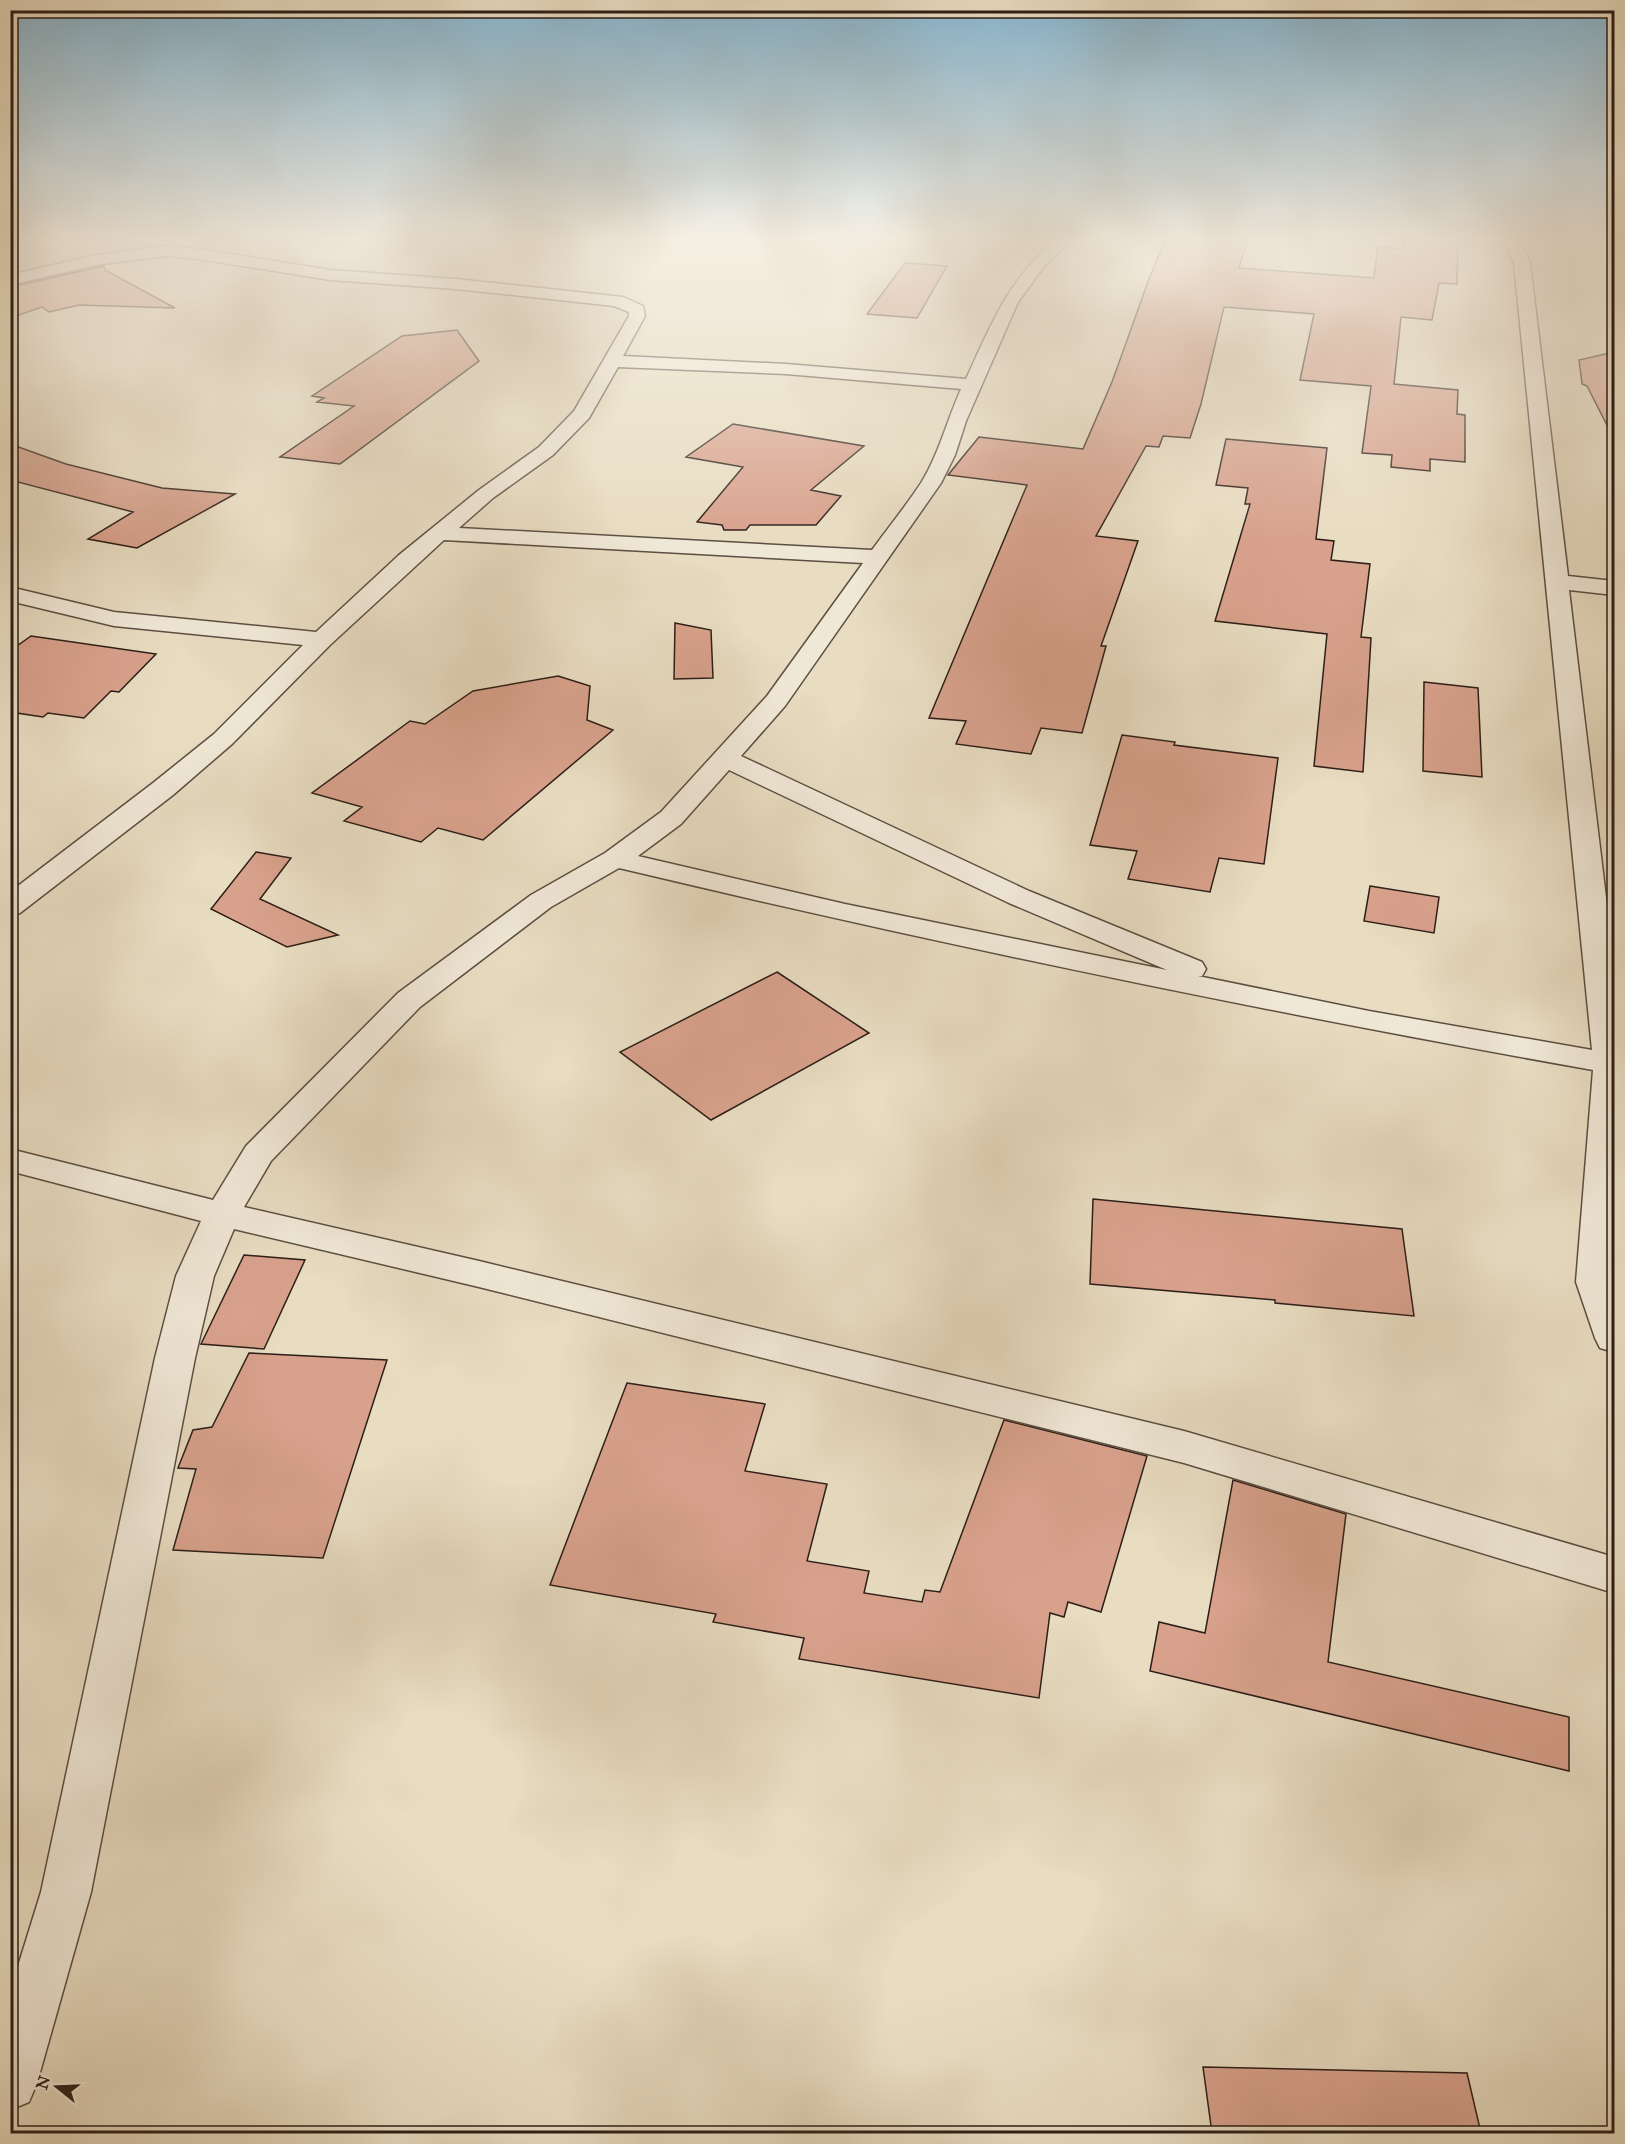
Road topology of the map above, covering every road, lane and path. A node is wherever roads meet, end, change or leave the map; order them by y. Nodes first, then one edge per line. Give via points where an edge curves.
1 (624, 340) edge
2 (993, 340) edge
3 (1531, 340) edge
4 (613, 362) junction
5 (974, 385) junction
6 (440, 533) junction
7 (878, 557) junction
8 (1557, 582) junction
9 (1614, 588) edge
10 (10, 594) edge
11 (322, 640) junction
12 (725, 758) junction
13 (615, 860) junction
14 (10, 907) edge
15 (1261, 999) junction
16 (1612, 1064) edge
17 (10, 1160) edge
18 (222, 1214) junction
19 (1614, 1338) edge
20 (1614, 1575) edge
21 (10, 2083) edge

1 - 4 street
2 - 5 street
3 - 8 street
4 - 5 street via 786,369
4 - 6 street via 582,414 546,451
5 - 7 street via 931,483
6 - 7 street
6 - 11 street
7 - 12 street via 776,701
8 - 9 street
8 - 16 street
10 - 11 street via 114,619
11 - 14 street via 223,739
12 - 13 street via 671,819
12 - 15 street via 1019,897
13 - 15 street via 845,913
13 - 18 street via 541,901 409,1000 258,1154
15 - 16 street
16 - 19 street via 1595,1282
17 - 18 street
18 - 20 street via 1184,1447
18 - 21 street via 195,1276 177,1348 66,1892

